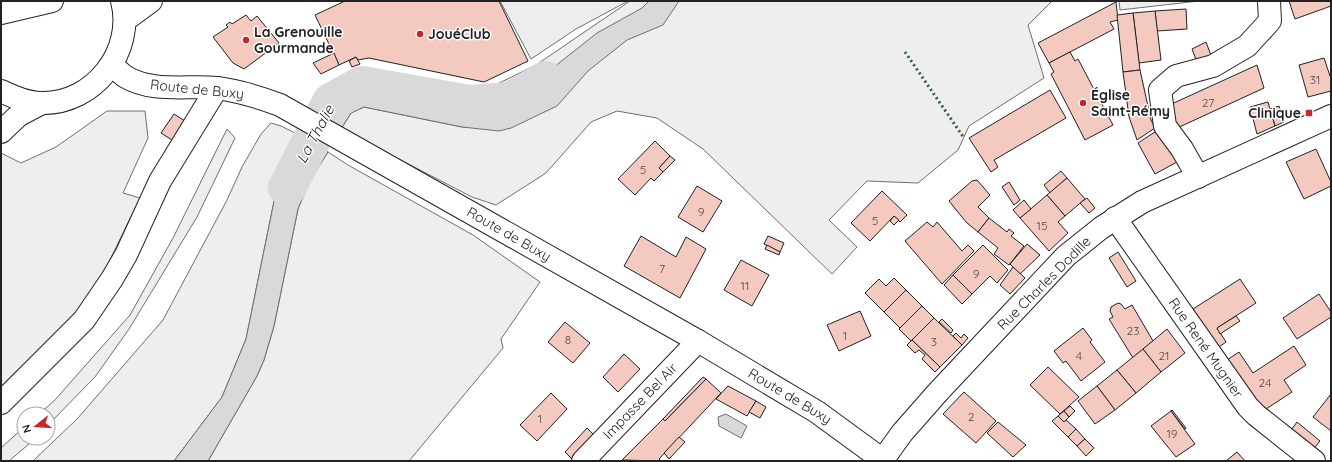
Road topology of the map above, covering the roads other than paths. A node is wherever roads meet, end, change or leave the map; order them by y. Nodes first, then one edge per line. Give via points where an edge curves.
1 (52, 1) edge
2 (151, 1) edge
3 (1269, 1) edge
4 (124, 11) edge
5 (1, 13) edge
6 (112, 66) junction
7 (217, 88) junction
8 (1, 91) edge
9 (42, 103) junction
10 (1331, 116) edge
11 (1, 132) edge
12 (1198, 177) junction
13 (1115, 218) junction
14 (698, 341) junction
15 (1, 403) edge
16 (583, 461) edge
17 (883, 461) edge
18 (1314, 461) edge

1 - 5 main road
2 - 4 main road
3 - 12 main road via 1270,21 1247,46 1213,66 1176,76 1160,90 1165,126
4 - 6 main road via 122,44
6 - 7 main road, Route de Buxy via 139,83
6 - 9 main road via 94,86 81,93 69,99
7 - 14 main road, Route de Buxy via 280,105
7 - 15 main road via 160,181 126,255 84,320
8 - 9 main road via 17,99
9 - 11 main road via 19,115
10 - 12 main road, Rue Charles Dodille
12 - 13 main road, Rue Charles Dodille via 1142,202
13 - 17 main road, Rue Charles Dodille via 1066,256 939,391 902,433
13 - 18 main road, Rue René Mugnier via 1248,407
14 - 16 main road, Impasse Bel Air
14 - 17 main road, Route de Buxy via 817,412

